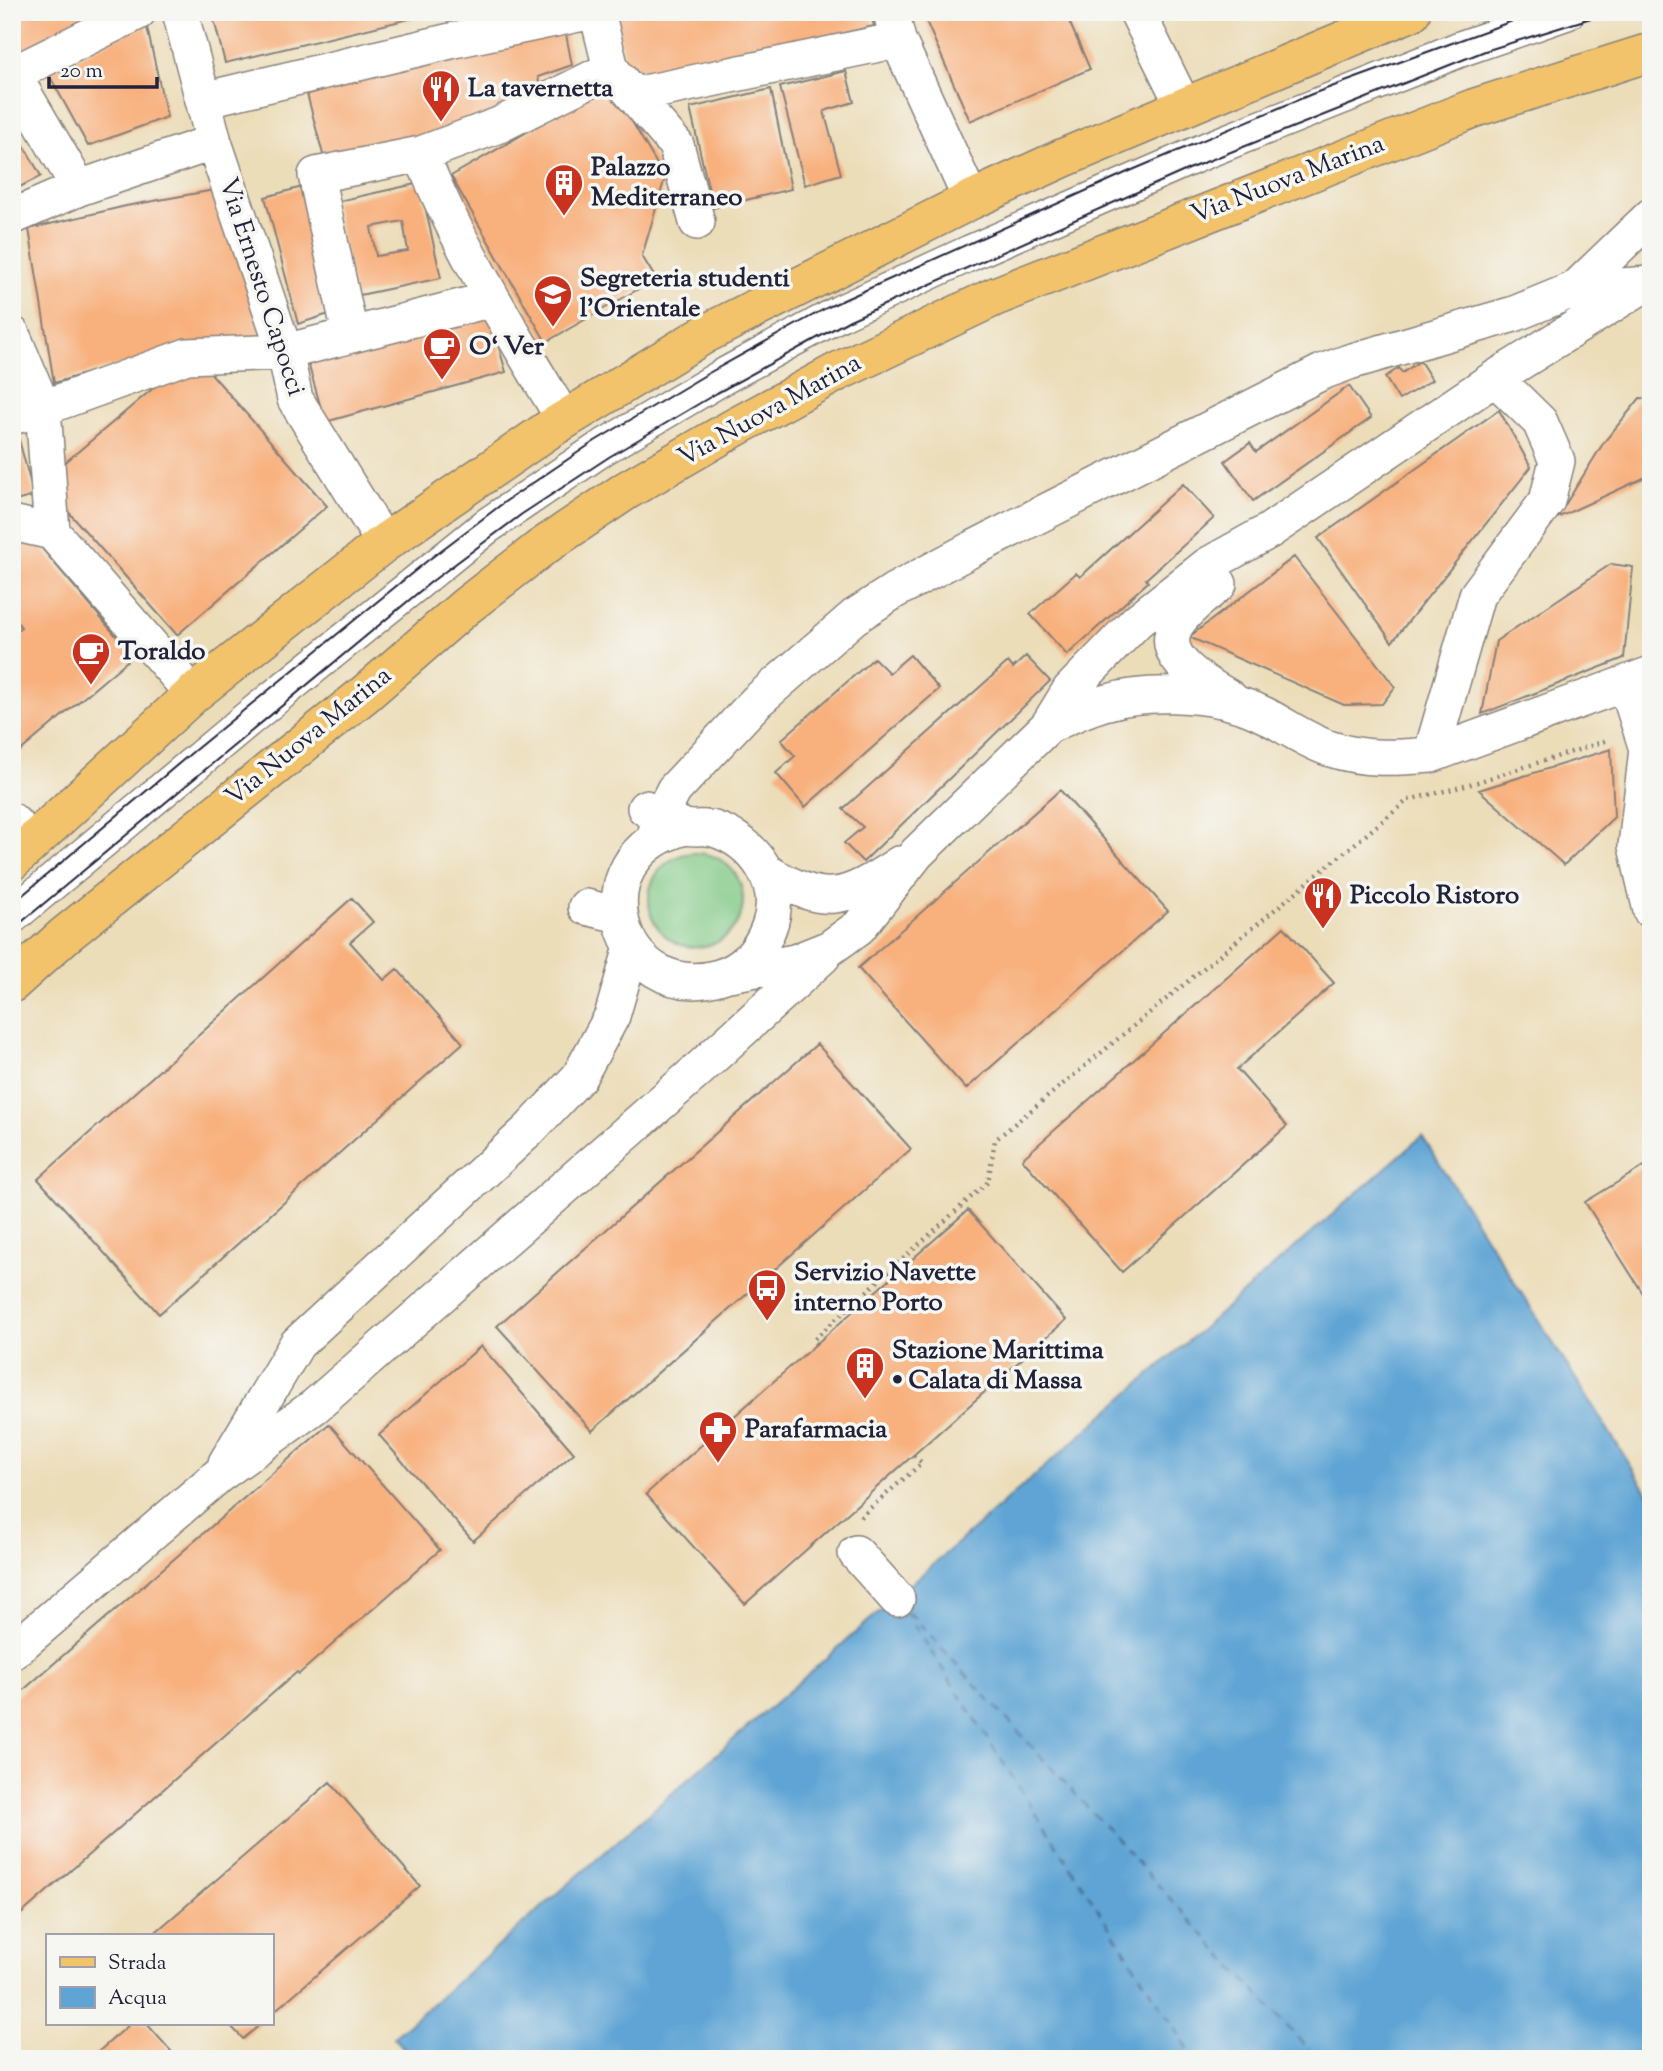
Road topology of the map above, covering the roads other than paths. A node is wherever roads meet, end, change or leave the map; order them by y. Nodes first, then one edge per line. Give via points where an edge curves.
1 (138, 12) edge
2 (180, 12) edge
3 (589, 12) edge
4 (597, 12) edge
5 (1137, 12) edge
6 (1411, 12) edge
7 (1567, 12) edge
8 (456, 26) edge
9 (895, 26) edge
10 (1647, 56) edge
11 (611, 69) junction
12 (13, 73) edge
13 (635, 95) junction
14 (203, 100) junction
15 (1184, 107) junction
16 (214, 142) junction
17 (421, 154) junction
18 (79, 188) junction
19 (971, 200) junction
20 (1651, 216) edge
21 (12, 217) edge
22 (697, 222) dead end
23 (1649, 283) edge
24 (1575, 289) junction
25 (492, 299) junction
26 (12, 334) edge
27 (350, 334) junction
28 (285, 352) junction
29 (1495, 378) junction
30 (28, 413) edge
31 (565, 421) junction
32 (12, 523) edge
33 (1269, 531) junction
34 (52, 532) junction
35 (384, 543) junction
36 (1638, 679) edge
37 (193, 694) junction
38 (1241, 705) junction
39 (1048, 726) junction
40 (1431, 755) junction
41 (661, 822) junction
42 (19, 841) edge
43 (917, 853) junction
44 (767, 872) junction
45 (1651, 911) edge
46 (12, 916) edge
47 (632, 947) junction
48 (830, 948) junction
49 (729, 974) junction
50 (12, 983) edge
51 (219, 1475) junction
52 (856, 1553) road end
53 (897, 1598) dead end
54 (12, 1652) edge

1 - 12 street
2 - 14 street, Via Ernesto Capocci
3 - 8 street
4 - 11 street
5 - 15 street
6 - 15 main road
7 - 46 street via 1463,48 1207,150 852,308 726,375 603,448 487,526
8 - 14 street
9 - 13 street
9 - 19 street
10 - 50 main road, Via Nuova Marina via 1474,108 994,297 836,372 732,429 627,490 541,548
11 - 13 street
11 - 17 street via 499,125
12 - 18 street
13 - 22 street via 676,145
14 - 16 street, Via Ernesto Capocci
15 - 19 main road
16 - 18 street
16 - 28 street, Via Ernesto Capocci
17 - 25 street
17 - 27 street via 316,175
18 - 21 street
19 - 31 main road via 705,334
20 - 24 street
23 - 24 street
23 - 29 street
24 - 41 street via 1514,314 1322,372 894,591 854,617 757,701 674,790
25 - 27 street
25 - 31 street
26 - 30 street
27 - 28 street
28 - 30 street via 187,356
28 - 35 street, Via Ernesto Capocci via 295,400
29 - 33 street
29 - 40 street via 1540,422 1557,461 1547,501 1476,595
30 - 34 street
31 - 35 main road
32 - 34 street
33 - 38 street via 1239,567 1174,629 1172,642 1190,673
33 - 39 street via 1208,565 1137,621 1070,690
34 - 37 street
35 - 37 main road
36 - 40 street
36 - 45 street via 1641,730 1647,749 1636,846
37 - 42 main road
38 - 39 street via 1145,696 1109,701
38 - 40 street via 1329,749 1394,759
39 - 43 street
41 - 44 street via 734,836
41 - 47 street via 625,872 619,893 603,911
43 - 44 street via 845,894 818,896
43 - 48 street via 859,927
44 - 49 street via 774,895 764,942 749,961
47 - 49 street via 665,975 708,980
47 - 51 street via 612,1016 579,1077 529,1130 297,1344
48 - 49 street via 795,962
48 - 51 street via 696,1072 314,1406
51 - 54 street
52 - 53 street

